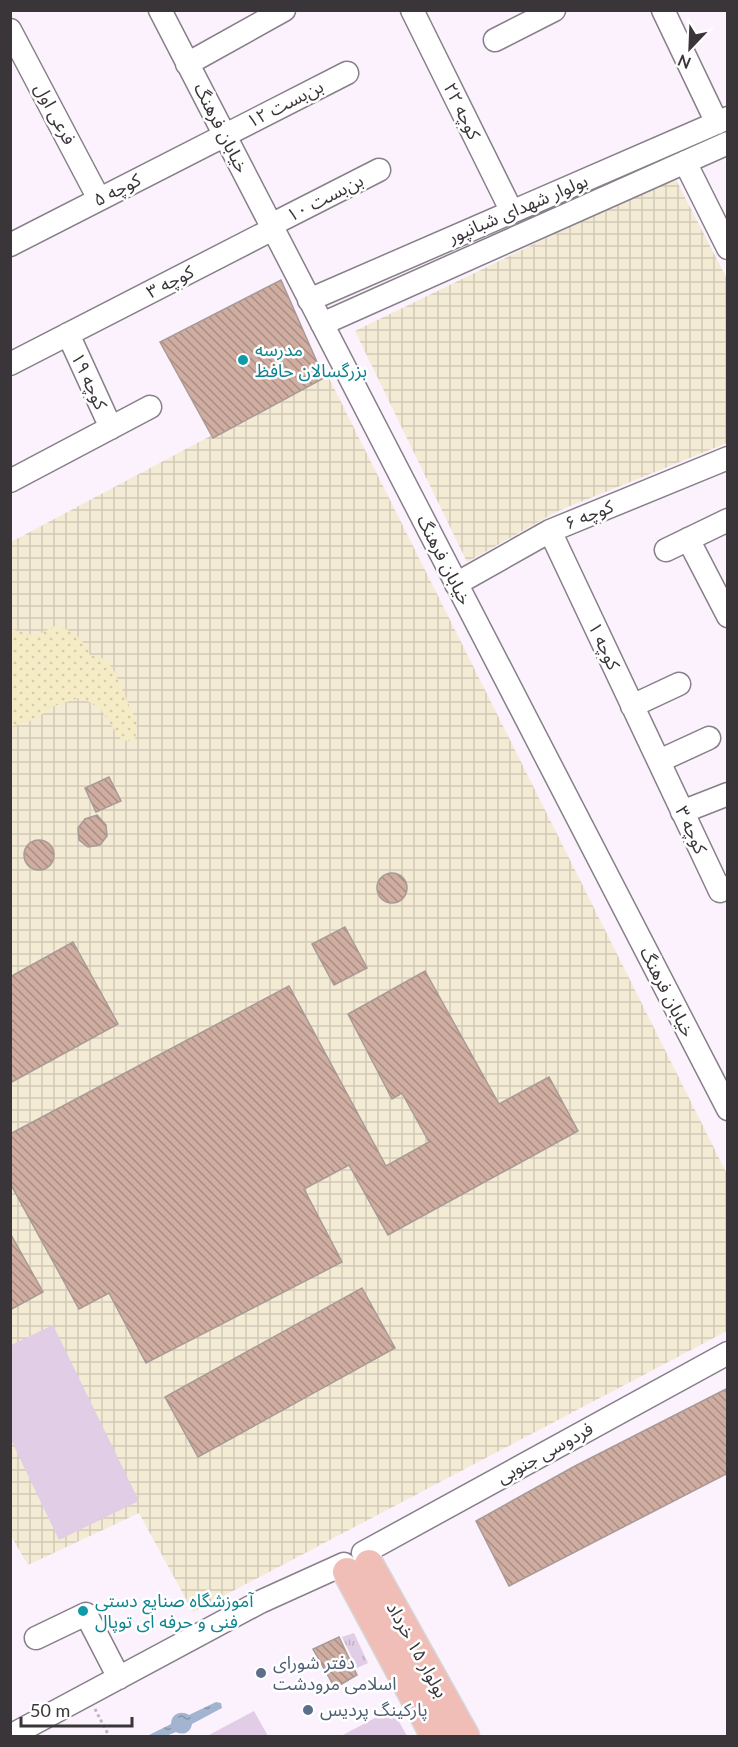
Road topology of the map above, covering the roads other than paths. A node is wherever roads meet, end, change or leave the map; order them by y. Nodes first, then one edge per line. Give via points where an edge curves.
1 (160, 10) edge
2 (284, 10) edge
3 (412, 10) edge
4 (554, 10) edge
5 (663, 10) edge
6 (10, 30) edge
7 (495, 40) dead end
8 (187, 63) junction
9 (346, 73) dead end
10 (724, 128) edge
11 (224, 135) junction
12 (685, 162) junction
13 (379, 170) dead end
14 (99, 199) junction
15 (512, 212) junction
16 (272, 227) junction
17 (726, 241) edge
18 (10, 245) edge
19 (358, 279) junction
20 (309, 300) junction
21 (369, 302) junction
22 (322, 324) junction
23 (68, 334) junction
24 (10, 364) edge
25 (150, 407) dead end
26 (111, 428) junction
27 (728, 458) edge
28 (10, 481) edge
29 (728, 520) edge
30 (550, 531) junction
31 (688, 539) junction
32 (666, 550) dead end
33 (456, 584) junction
34 (728, 616) edge
35 (679, 684) dead end
36 (632, 705) junction
37 (709, 738) dead end
38 (658, 761) junction
39 (728, 794) edge
40 (682, 812) junction
41 (728, 887) edge
42 (728, 1109) edge
43 (728, 1353) edge
44 (356, 1563) junction
45 (36, 1638) dead end
46 (118, 1678) junction
47 (10, 1736) edge
48 (435, 1737) edge
49 (465, 1737) edge

1 - 8 street, خیابان فرهنگ
2 - 8 street
3 - 15 street, کوچه ۲۲
4 - 7 street
5 - 10 street
6 - 14 street, فرعی اول
8 - 11 street, خیابان فرهنگ
9 - 11 street, بن‌بست ۱۲
10 - 12 street, بولوار شهدای شبانپور
10 - 15 street, بولوار شهدای شبانپور
11 - 14 street, کوچه ۵
11 - 16 street, خیابان فرهنگ
12 - 17 street
12 - 21 street, بولوار شهدای شبانپور
13 - 16 street, بن‌بست ۱۰
14 - 18 street, کوچه ۵
15 - 19 street, بولوار شهدای شبانپور
16 - 20 street, خیابان فرهنگ
16 - 23 street, کوچه ۳
19 - 20 street, بولوار شهدای شبانپور
19 - 21 street
20 - 22 street, خیابان فرهنگ
21 - 22 street, بولوار شهدای شبانپور
22 - 33 street, خیابان فرهنگ
23 - 24 street
23 - 26 street, کوچه ۱۹
25 - 26 street
26 - 28 street
27 - 30 street, کوچه ۶
29 - 31 street
30 - 33 street, کوچه ۶
30 - 36 street, کوچه ۱
31 - 32 street
31 - 34 street
33 - 42 street, خیابان فرهنگ
35 - 36 street
36 - 38 street, کوچه ۱
37 - 38 street
38 - 40 street, کوچه ۳
39 - 40 street
40 - 41 street, کوچه ۳ via 720,891
43 - 44 street, فردوسی جنوبی
44 - 46 street, فردوسی جنوبی via 260,1602
44 - 48 main road, بولوار ۱۵ خرداد
44 - 49 main road, بولوار ۱۵ خرداد
45 - 46 street via 86,1614
46 - 47 street, فردوسی جنوبی

